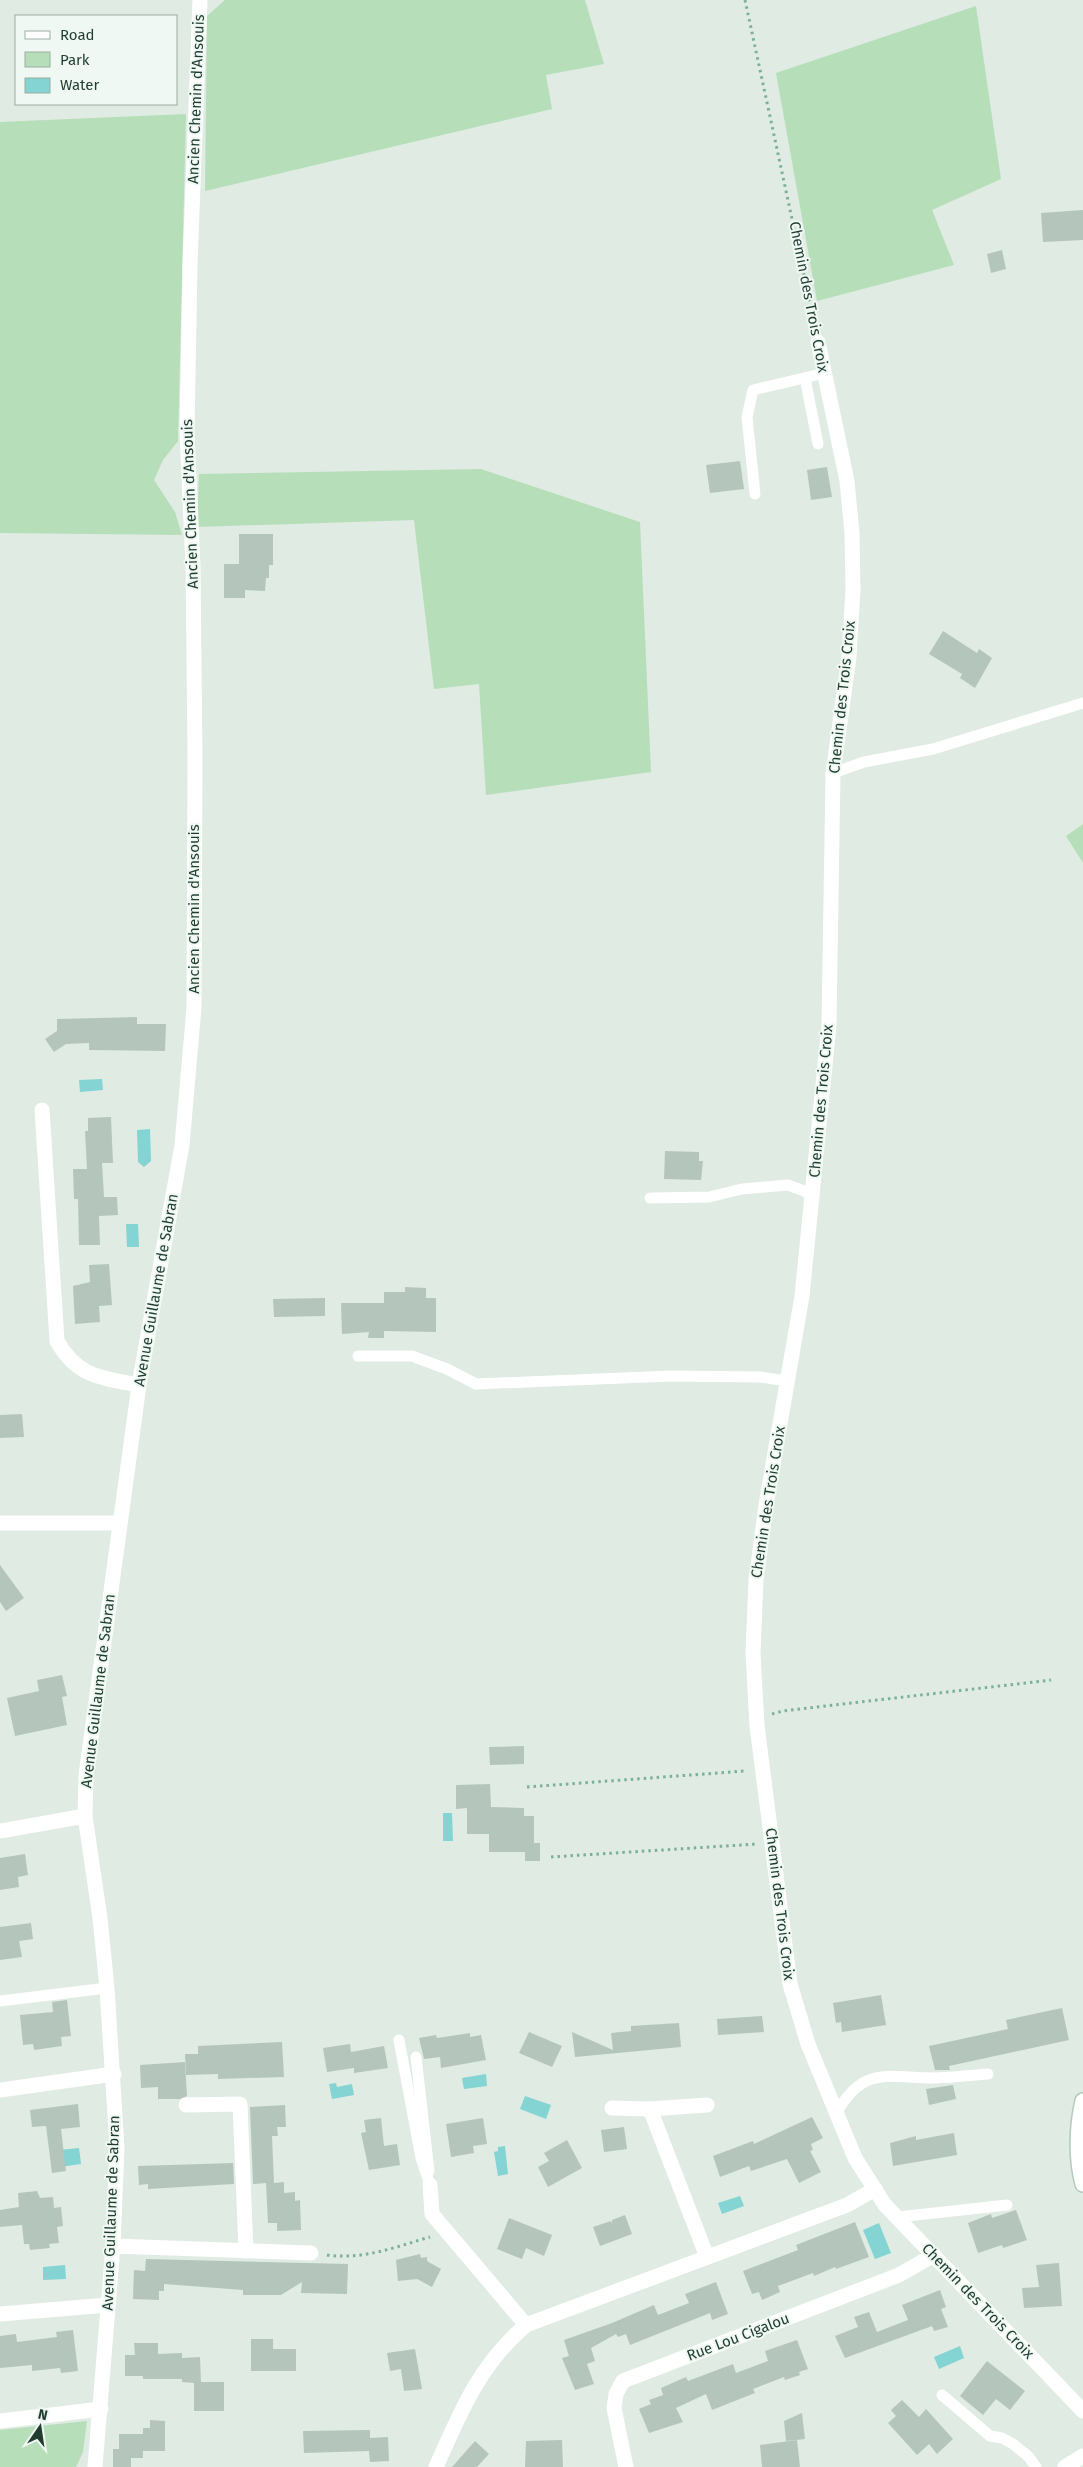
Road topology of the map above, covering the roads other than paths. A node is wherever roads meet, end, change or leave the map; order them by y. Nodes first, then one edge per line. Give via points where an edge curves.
1 (200, 0) edge
2 (818, 342) road end
3 (825, 373) junction
4 (805, 378) junction
5 (818, 444) dead end
6 (756, 494) dead end
7 (1083, 702) edge
8 (833, 773) junction
9 (194, 1008) joint
10 (42, 1110) dead end
11 (812, 1194) junction
12 (650, 1198) dead end
13 (358, 1356) dead end
14 (787, 1381) junction
15 (139, 1386) junction
16 (0, 1523) edge
17 (120, 1523) junction
18 (85, 1816) junction
19 (0, 1831) edge
20 (107, 1988) junction
21 (0, 2001) edge
22 (399, 2040) dead end
23 (416, 2057) dead end
24 (114, 2074) junction
25 (988, 2074) dead end
26 (0, 2090) edge
27 (1083, 2101) edge
28 (186, 2105) dead end
29 (708, 2105) dead end
30 (612, 2108) dead end
31 (650, 2109) junction
32 (837, 2112) junction
33 (1083, 2184) edge
34 (430, 2185) junction
35 (875, 2189) junction
36 (1007, 2205) dead end
37 (898, 2217) junction
38 (113, 2246) junction
39 (246, 2251) junction
40 (311, 2253) road end
41 (934, 2255) junction
42 (707, 2257) junction
43 (108, 2305) junction
44 (0, 2314) edge
45 (526, 2325) junction
46 (942, 2395) dead end
47 (101, 2409) junction
48 (1083, 2411) edge
49 (0, 2421) edge
50 (1083, 2456) edge
51 (96, 2467) edge
52 (436, 2467) edge
53 (626, 2467) edge
54 (1036, 2467) edge
55 (1066, 2467) edge

1 - 9 street, Ancien Chemin d'Ansouis via 187,432 195,756
2 - 3 street, Chemin des Trois Croix
3 - 4 lane
3 - 8 street, Chemin des Trois Croix via 847,481 852,533 849,656
4 - 5 lane
4 - 6 lane via 753,390 747,417
7 - 8 lane via 933,749 864,762
8 - 11 street, Chemin des Trois Croix via 829,1026
9 - 15 street, Avenue Guillaume de Sabran via 182,1145
10 - 15 street via 57,1341 66,1356 83,1371
11 - 12 lane via 788,1185 742,1189 710,1197
11 - 14 street, Chemin des Trois Croix via 802,1296
13 - 14 lane via 412,1356 476,1384 670,1376 760,1377
14 - 32 street, Chemin des Trois Croix via 756,1580 752,1653 757,1719 790,1984 808,2044
15 - 17 street, Avenue Guillaume de Sabran
16 - 17 street
17 - 18 street, Avenue Guillaume de Sabran via 86,1775
18 - 19 street
18 - 20 street, Avenue Guillaume de Sabran
20 - 21 lane
20 - 24 street, Avenue Guillaume de Sabran
22 - 34 lane via 421,2158
23 - 34 lane
24 - 26 street
24 - 38 street, Avenue Guillaume de Sabran via 117,2148
25 - 32 lane via 934,2078 893,2075 867,2081 848,2093
27 - 33 street via 1078,2139
28 - 39 street via 240,2104
29 - 31 street
30 - 31 street
31 - 42 street
32 - 35 street, Chemin des Trois Croix via 855,2158
34 - 45 street via 432,2214
35 - 37 street, Chemin des Trois Croix
35 - 42 street via 847,2205
36 - 37 lane
37 - 41 street, Chemin des Trois Croix
38 - 39 street
38 - 43 street, Avenue Guillaume de Sabran
39 - 40 street
41 - 48 street, Chemin des Trois Croix
41 - 53 street, Rue Lou Cigalou via 899,2275 623,2380 614,2408
42 - 45 street
43 - 44 street
43 - 47 street, Avenue Guillaume de Sabran
45 - 52 street via 505,2343 478,2378
46 - 54 lane via 990,2436 1013,2444
47 - 49 street
47 - 51 street, Avenue Guillaume de Sabran
50 - 55 street

